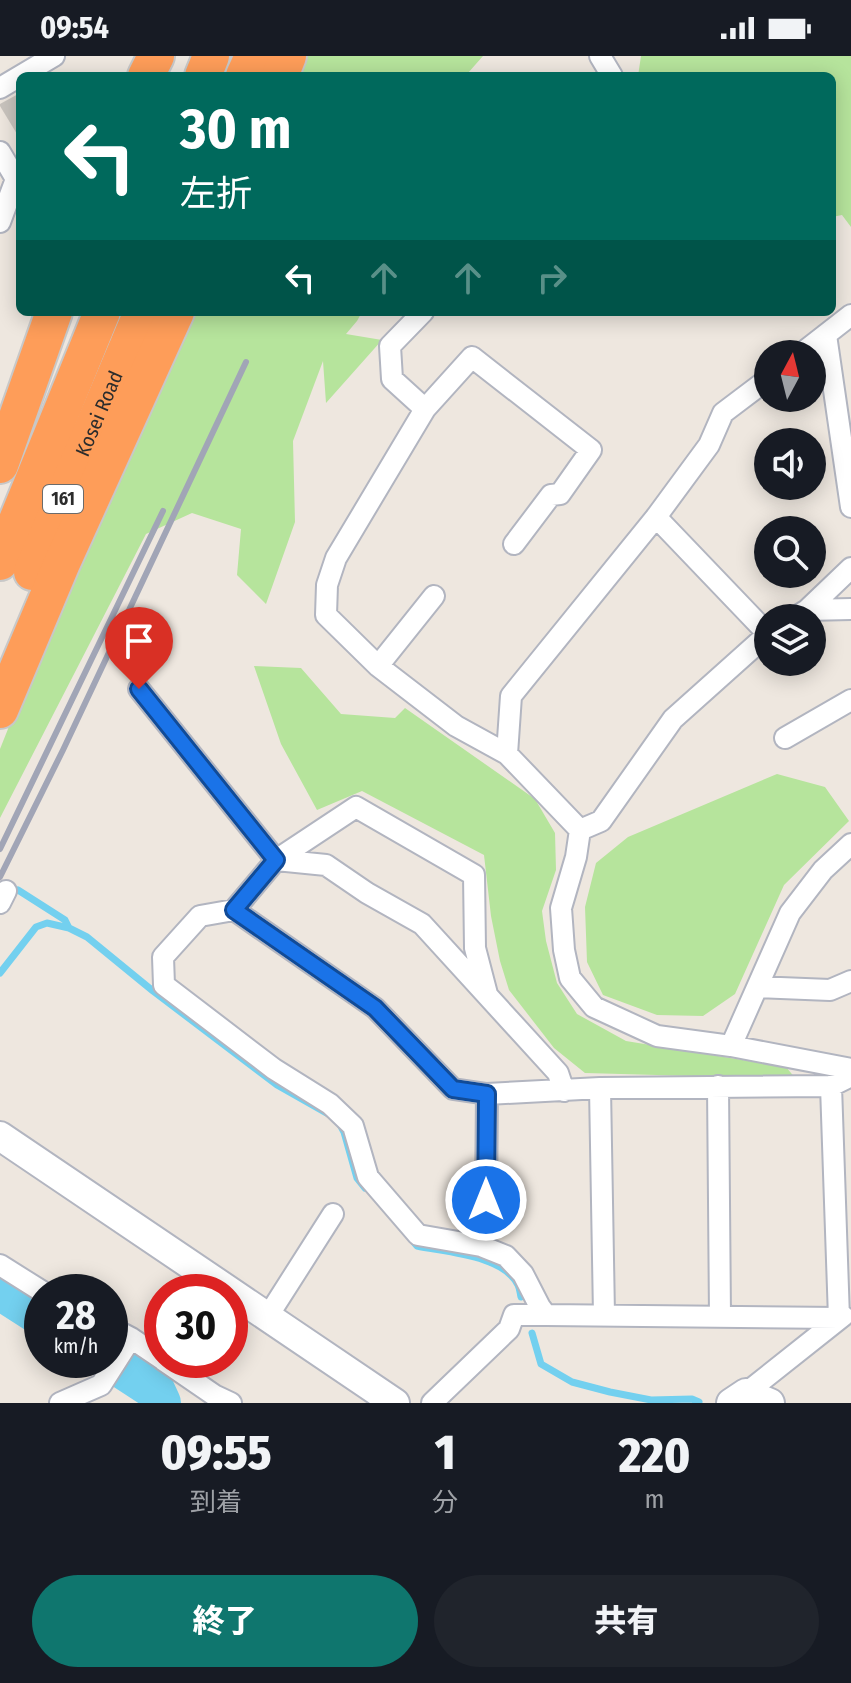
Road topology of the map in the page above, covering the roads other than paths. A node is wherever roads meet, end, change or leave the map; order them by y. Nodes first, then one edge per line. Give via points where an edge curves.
1 (54, 56) edge
2 (27, 72) edge
3 (0, 152) edge
4 (0, 222) edge
5 (851, 315) edge
6 (53, 316) edge
7 (140, 316) edge
8 (174, 316) edge
9 (419, 316) edge
10 (97, 323) edge
11 (826, 335) junction
12 (819, 340) edge
13 (754, 390) edge
14 (425, 409) junction
15 (0, 465) edge
16 (851, 507) edge
17 (656, 517) junction
18 (514, 544) dead end
19 (0, 562) edge
20 (851, 568) edge
21 (434, 596) dead end
22 (812, 604) edge
23 (851, 609) edge
24 (826, 612) edge
25 (0, 648) edge
26 (378, 666) junction
27 (139, 689) dead end
28 (851, 700) edge
29 (0, 710) edge
30 (785, 738) dead end
31 (507, 754) junction
32 (580, 830) junction
33 (851, 844) edge
34 (276, 860) junction
35 (234, 910) junction
36 (851, 981) edge
37 (758, 987) junction
38 (488, 997) junction
39 (731, 1046) junction
40 (851, 1069) edge
41 (851, 1076) edge
42 (718, 1086) junction
43 (831, 1086) junction
44 (600, 1088) junction
45 (564, 1091) junction
46 (487, 1094) junction
47 (0, 1136) edge
48 (333, 1214) dead end
49 (481, 1246) junction
50 (0, 1265) edge
51 (24, 1280) edge
52 (845, 1314) edge
53 (546, 1315) junction
54 (604, 1315) junction
55 (268, 1316) junction
56 (720, 1316) junction
57 (130, 1339) joint
58 (144, 1348) edge
59 (189, 1378) edge
60 (749, 1400) edge
61 (60, 1403) edge
62 (231, 1403) edge
63 (395, 1403) edge
64 (432, 1403) edge

1 - 2 street
3 - 4 street via 16,179
5 - 11 street
6 - 15 highway
7 - 25 highway, Kosei Road / 161
8 - 29 highway
9 - 14 street via 390,346 392,379
10 - 19 highway, Kosei Road / 161
11 - 12 street
11 - 16 street
13 - 17 street via 723,413 709,445
14 - 18 street via 472,357 591,450
14 - 26 street via 336,558 327,585 326,615
17 - 31 street via 511,696
17 - 32 street via 768,634 673,719 601,821
20 - 22 street
21 - 26 street
23 - 24 street
26 - 31 street via 456,726
27 - 34 street
28 - 30 street
31 - 32 street
32 - 39 street via 561,908 570,978 594,1007 657,1036
33 - 37 street via 790,913
34 - 35 street
34 - 38 street via 326,865 422,924
34 - 38 street via 356,807 474,875 475,948
35 - 46 street via 375,1008 453,1089
35 - 49 street via 200,916 163,957 164,985 353,1126 368,1177 418,1235
36 - 37 street via 830,990
37 - 39 street
38 - 45 street via 558,1073
39 - 40 street
41 - 43 street
42 - 43 street
42 - 44 street
42 - 56 street
43 - 52 street
44 - 45 street
44 - 54 street
45 - 46 street
46 - 49 street
47 - 55 street
48 - 55 street
49 - 53 street via 506,1256 523,1274
50 - 51 street
52 - 56 street
52 - 60 street
53 - 54 street
53 - 64 street via 514,1315 509,1329
54 - 56 street
55 - 63 street
57 - 58 street
57 - 61 street via 101,1385
59 - 62 street

